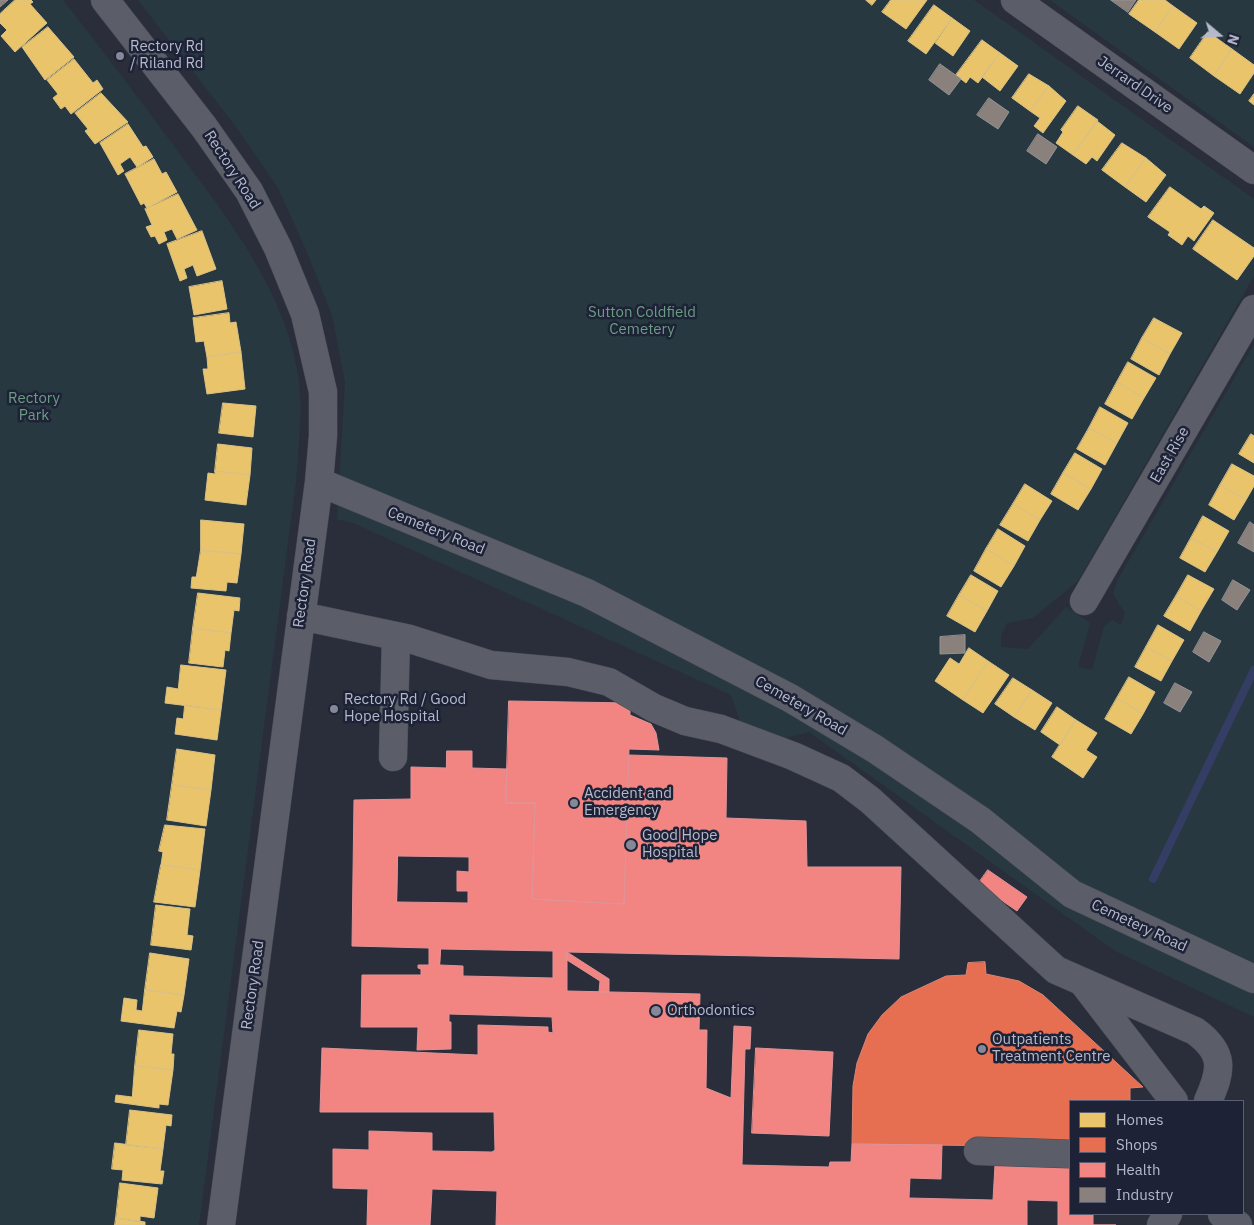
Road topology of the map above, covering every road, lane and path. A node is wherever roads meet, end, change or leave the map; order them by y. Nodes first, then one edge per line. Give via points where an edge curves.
1 (105, 0) edge
2 (1015, 0) edge
3 (1254, 170) edge
4 (1254, 309) edge
5 (319, 482) junction
6 (1084, 601) dead end
7 (301, 616) junction
8 (396, 636) junction
9 (393, 757) dead end
10 (1254, 979) edge
11 (1083, 983) junction
12 (1173, 1100) edge
13 (1208, 1100) edge
14 (978, 1151) dead end
15 (1069, 1154) edge
16 (1223, 1215) edge
17 (221, 1225) edge
18 (1238, 1225) edge

1 - 5 street, Rectory Road via 249,191 278,248 305,314 323,392
2 - 3 street, Jerrard Drive
4 - 6 street, East Rise
5 - 7 street, Rectory Road
5 - 10 street, Cemetery Road via 587,593 790,698 875,749 980,820 1072,894
7 - 8 street
7 - 17 street, Rectory Road
8 - 9 street
8 - 11 street via 491,665 568,672 609,682 654,708 685,721 721,729 841,778 870,800 1056,970
11 - 12 street
11 - 13 street via 1195,1031 1208,1041 1219,1064 1217,1081
14 - 15 street
16 - 18 street

